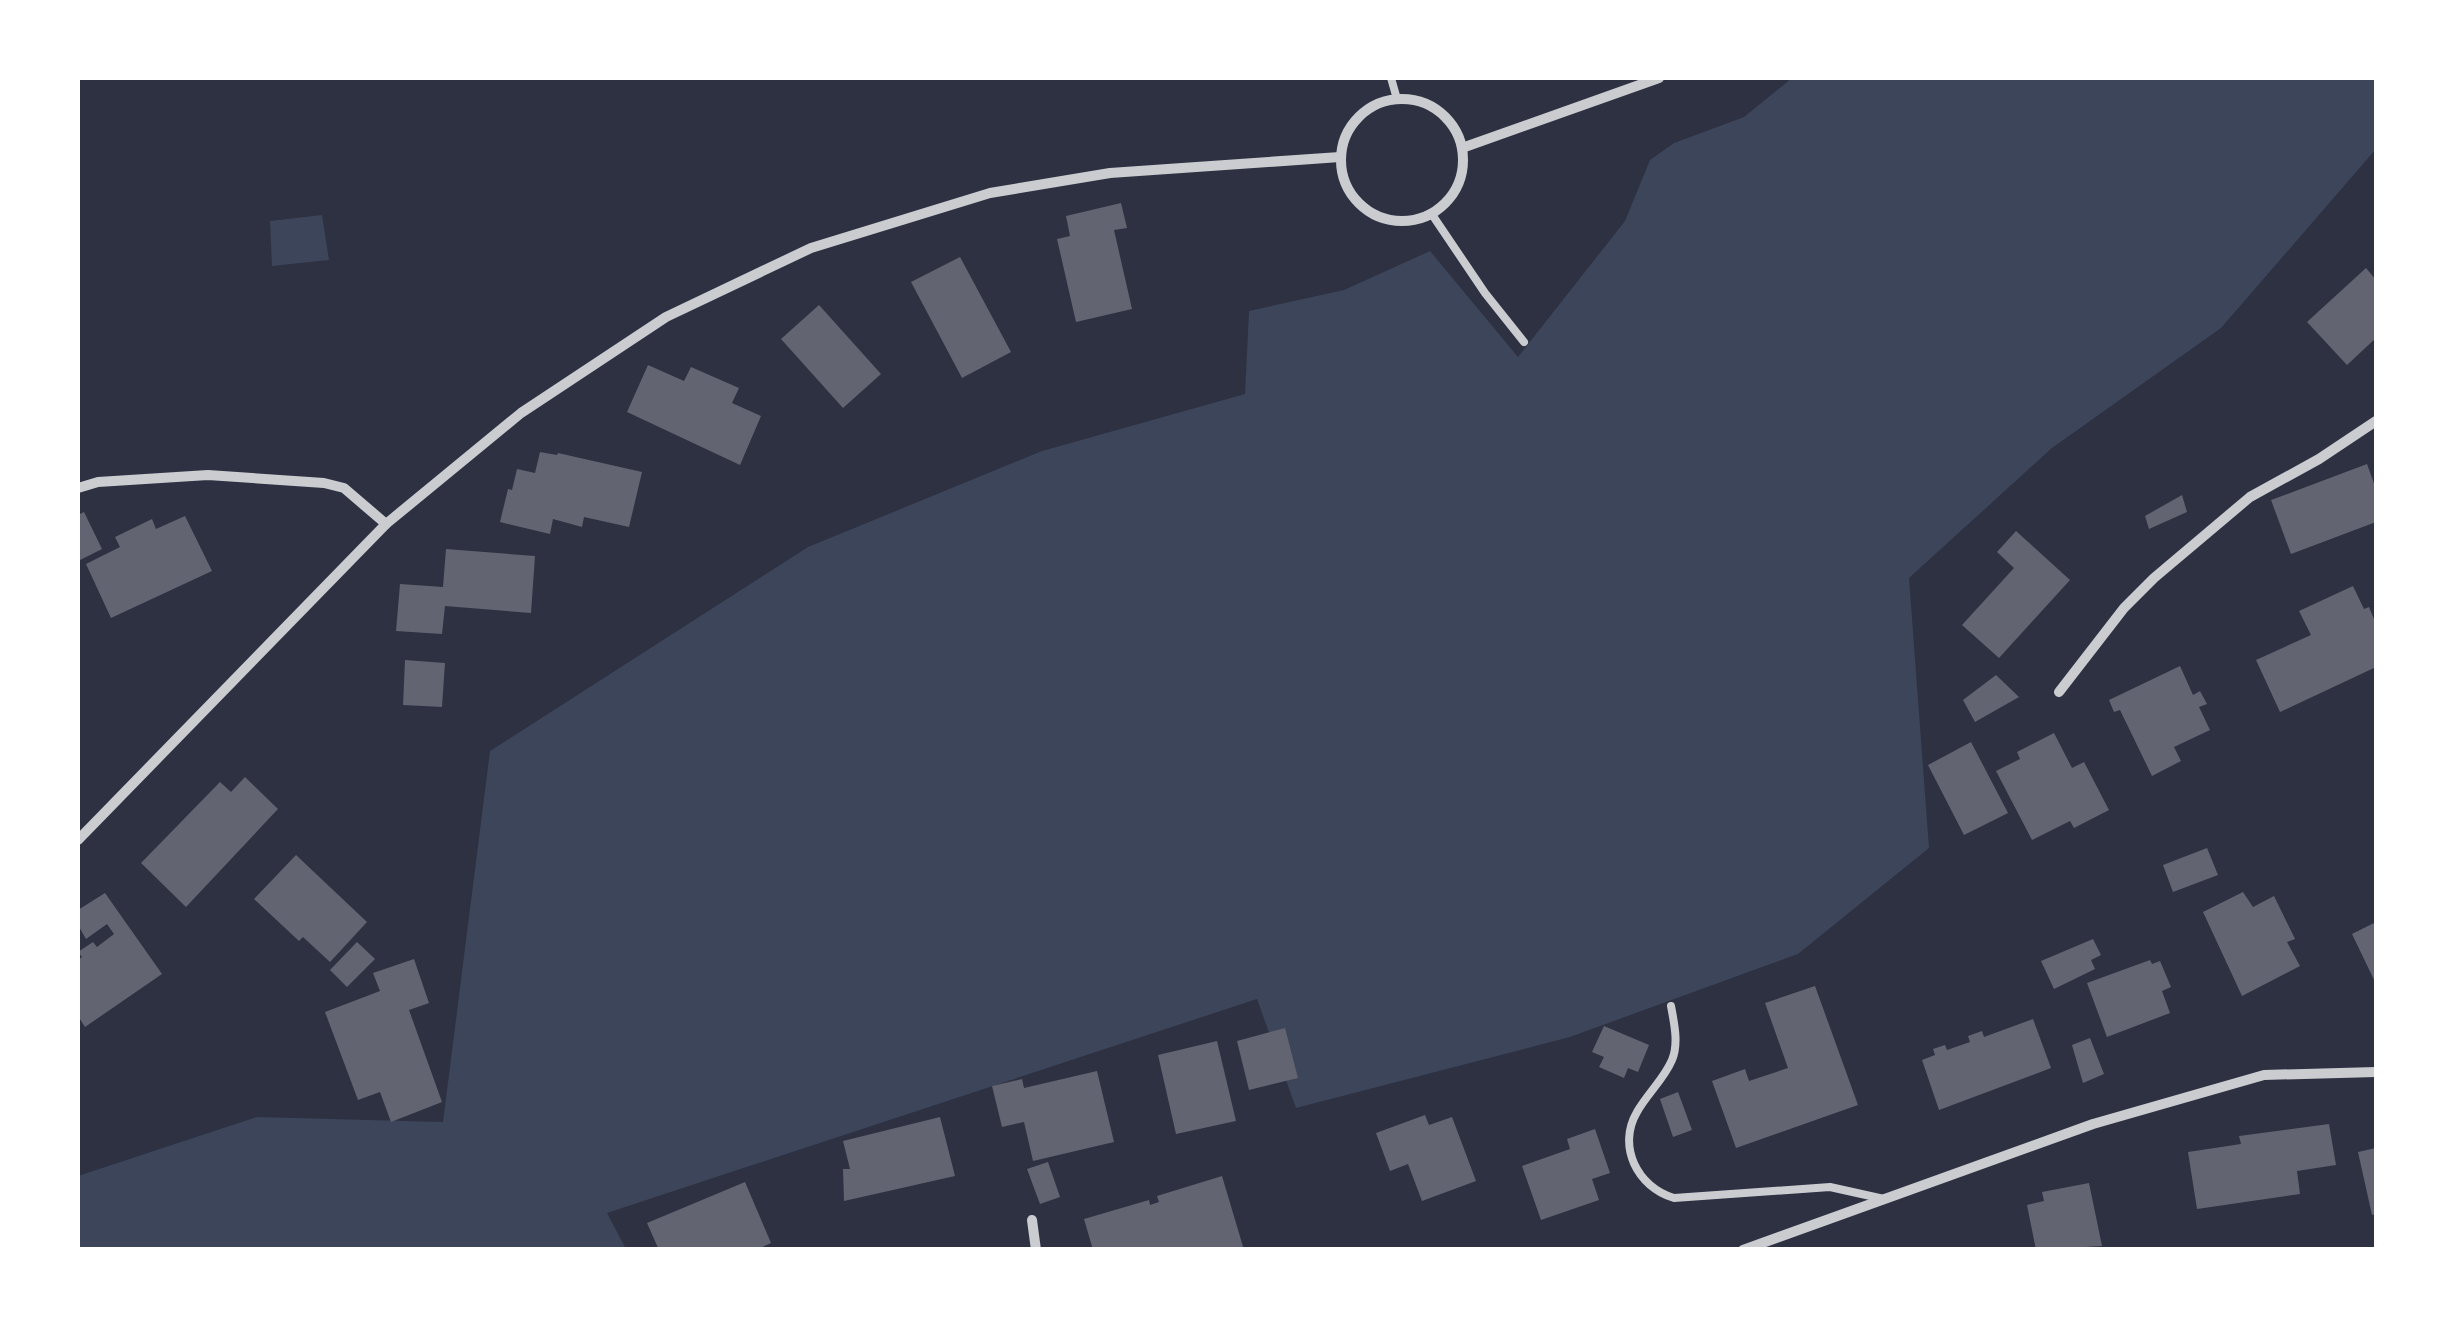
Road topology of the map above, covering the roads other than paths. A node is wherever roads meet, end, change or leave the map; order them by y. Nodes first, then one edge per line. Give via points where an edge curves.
1 (1391, 78) edge
2 (1659, 78) edge
3 (1397, 99) junction
4 (1462, 148) junction
5 (1340, 157) junction
6 (1431, 214) junction
7 (1524, 342) dead end
8 (2376, 422) edge
9 (78, 488) edge
10 (386, 524) junction
11 (2059, 692) dead end
12 (78, 840) edge
13 (1670, 1006) dead end
14 (2376, 1072) edge
15 (1884, 1199) junction
16 (1032, 1220) dead end
17 (1036, 1250) edge
18 (1743, 1250) edge

1 - 3 lane
2 - 4 street
3 - 4 street via 1431,106
3 - 5 street via 1364,112
4 - 6 street via 1457,186
5 - 6 street via 1342,176 1362,207 1396,221
5 - 10 street via 1110,173 990,194 811,248 666,317 522,413
6 - 7 lane
8 - 11 street via 2250,498 2154,578
9 - 10 street via 208,474 324,483 344,488
10 - 12 street
13 - 15 lane via 1672,1060 1634,1115 1630,1136 1638,1173 1652,1187 1674,1198 1830,1187
14 - 15 street via 2264,1076 2092,1124
15 - 18 street
16 - 17 street

